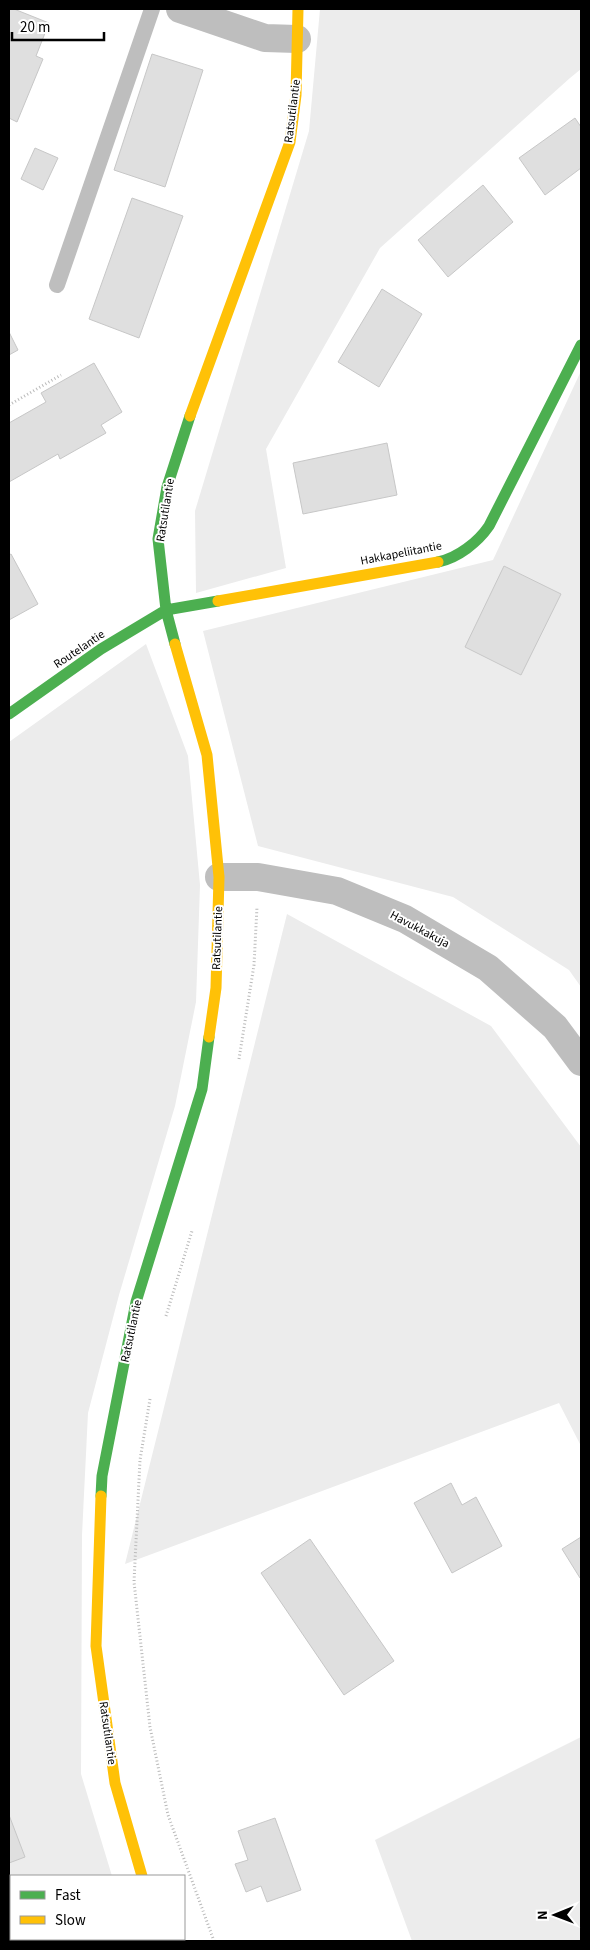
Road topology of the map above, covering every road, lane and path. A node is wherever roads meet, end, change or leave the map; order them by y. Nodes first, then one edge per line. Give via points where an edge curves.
1 (152, 9) edge
2 (180, 9) edge
3 (298, 9) edge
4 (297, 39) junction
5 (57, 286) dead end
6 (581, 345) edge
7 (60, 375) dead end
8 (9, 405) edge
9 (166, 610) junction
10 (9, 714) edge
11 (219, 877) junction
12 (258, 877) junction
13 (581, 1062) edge
14 (238, 1066) dead end
15 (192, 1229) dead end
16 (164, 1323) dead end
17 (150, 1396) dead end
18 (142, 1875) edge
19 (214, 1941) edge

1 - 5 lane
2 - 4 street via 265,38
3 - 4 street, Ratsutilantie
4 - 9 street, Ratsutilantie via 296,95 290,142 167,486 158,539
6 - 9 street, Hakkapeliitantie via 489,526 481,539 462,552 442,561
7 - 8 path
9 - 10 street, Routelantie via 101,649
9 - 11 street, Ratsutilantie via 207,755
11 - 12 street, Havukkakuja
11 - 18 street, Ratsutilantie via 216,988 202,1089 136,1302 102,1476 96,1646 115,1783
12 - 13 street, Havukkakuja via 336,891 405,919 488,968 555,1027
12 - 14 path via 254,965
15 - 16 path
17 - 19 path via 140,1460 134,1582 148,1707 168,1815

